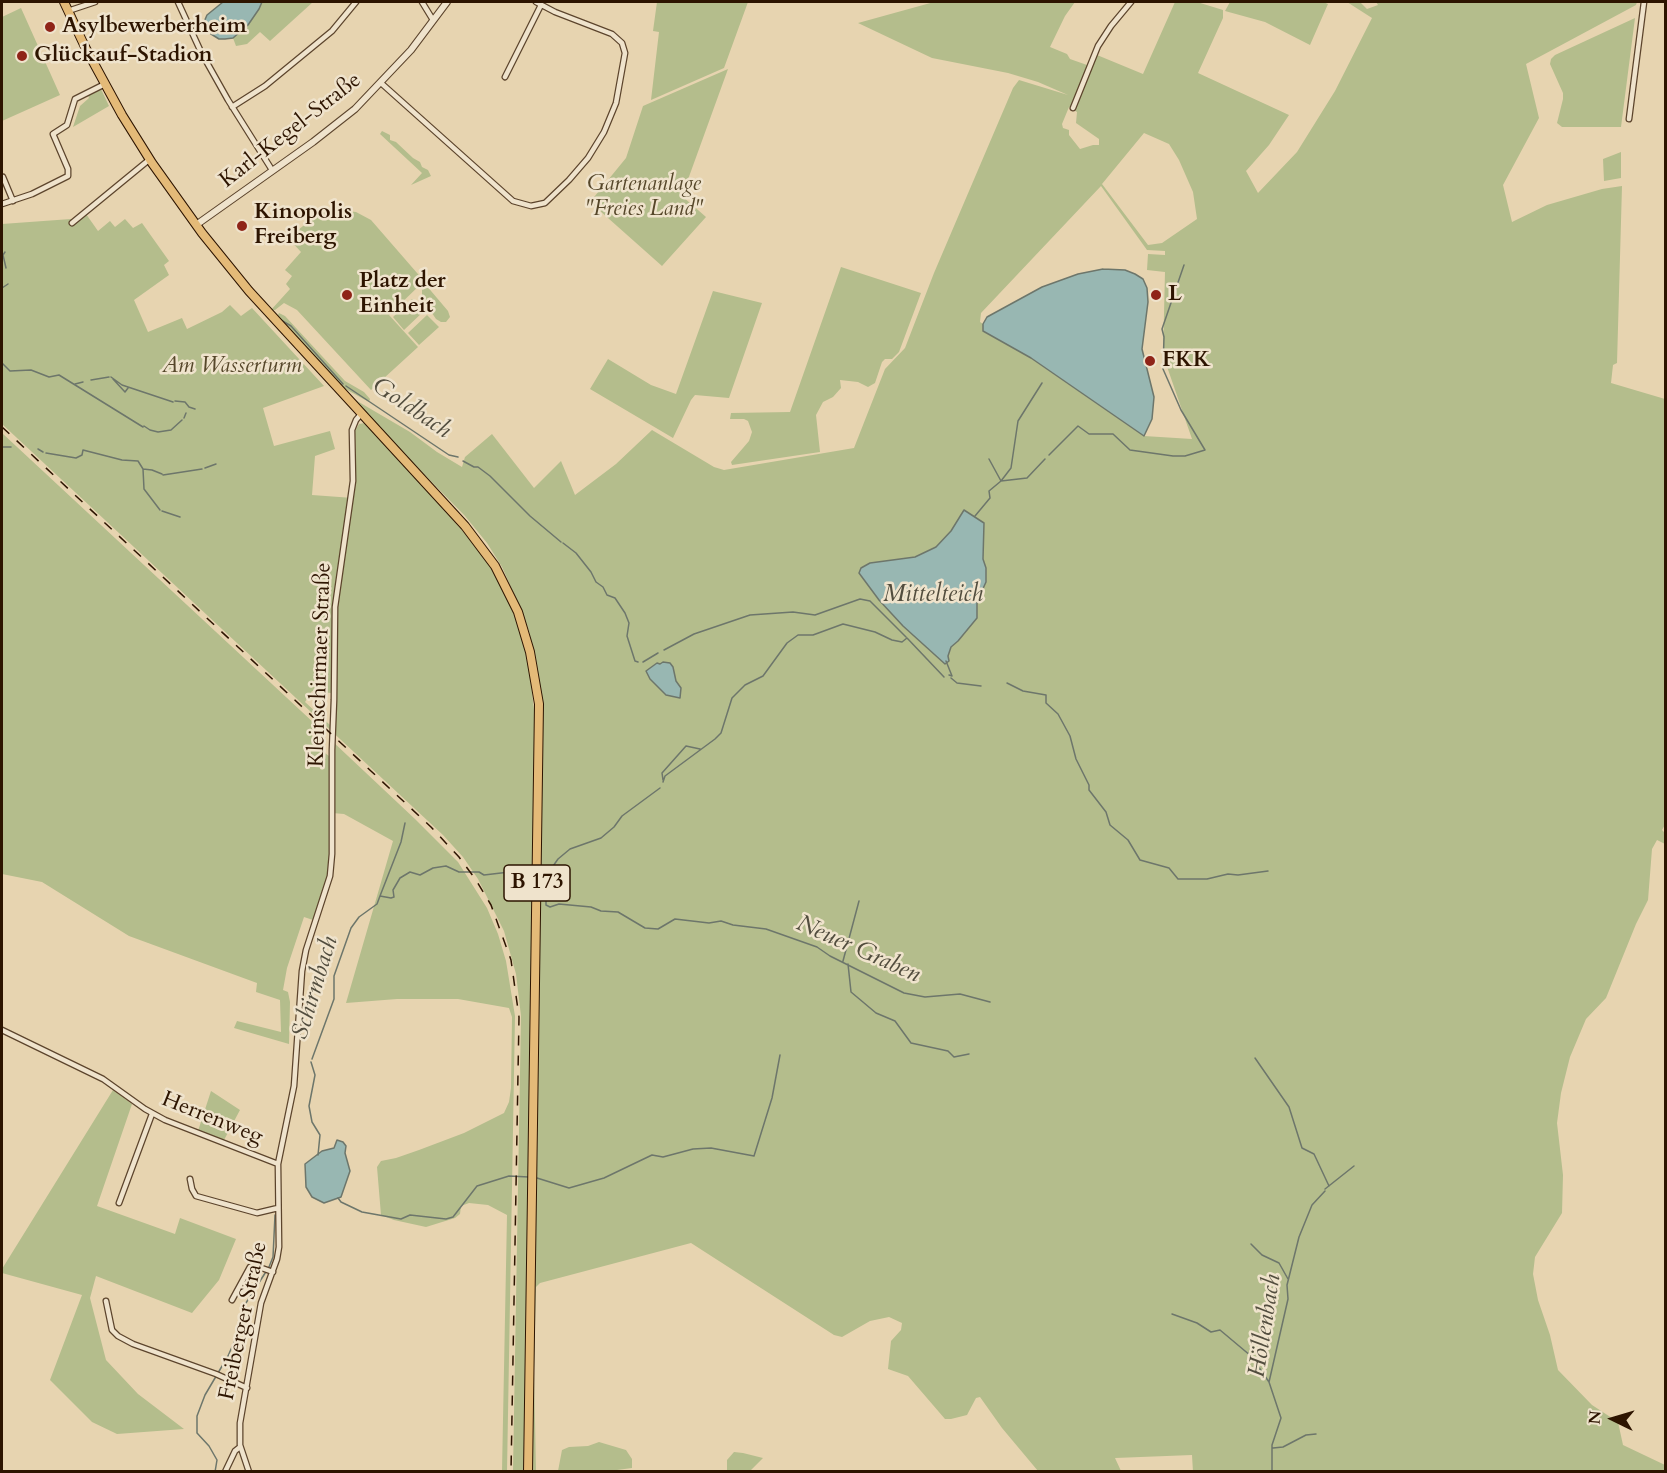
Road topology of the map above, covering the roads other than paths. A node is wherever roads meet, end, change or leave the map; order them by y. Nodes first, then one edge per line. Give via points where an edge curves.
1 (64, 2) edge
2 (94, 2) edge
3 (178, 2) edge
4 (356, 2) edge
5 (422, 2) edge
6 (447, 2) edge
7 (1131, 2) edge
8 (1644, 2) edge
9 (538, 3) edge
10 (69, 11) junction
11 (433, 20) junction
12 (505, 77) dead end
13 (381, 83) junction
14 (105, 84) junction
15 (232, 107) junction
16 (1073, 108) dead end
17 (1629, 119) dead end
18 (150, 159) junction
19 (272, 170) junction
20 (3, 177) dead end
21 (14, 201) junction
22 (2, 204) edge
23 (72, 223) dead end
24 (196, 225) junction
25 (361, 414) junction
26 (333, 813) joint
27 (2, 1030) edge
28 (152, 1114) junction
29 (278, 1164) junction
30 (190, 1179) dead end
31 (119, 1203) dead end
32 (278, 1208) junction
33 (270, 1271) junction
34 (106, 1300) dead end
35 (232, 1300) dead end
36 (247, 1388) junction
37 (240, 1447) junction
38 (225, 1472) edge
39 (249, 1472) edge
40 (528, 1472) edge

1 - 10 main road, B 173
2 - 10 street
3 - 15 street
4 - 15 street via 332,31 265,86
5 - 11 street
6 - 11 street, Karl-Kegel-Straße
7 - 16 street via 1098,46
8 - 17 street
9 - 12 street
9 - 13 street via 612,34 622,44 625,58 616,103 604,132 588,158 545,203 531,206 513,201
10 - 14 main road, B 173
11 - 13 street, Karl-Kegel-Straße
13 - 19 street, Karl-Kegel-Straße via 341,120
14 - 18 main road, B 173
14 - 21 street via 75,99 67,125 53,134 68,176
15 - 19 street
18 - 23 street
18 - 24 main road, B 173
19 - 24 street, Karl-Kegel-Straße
20 - 21 street
21 - 22 street
24 - 25 main road, B 173 via 234,274
25 - 26 street, Kleinschirmaer Straße via 352,430 353,481 335,607
25 - 40 main road, B 173 via 465,526 495,566 518,612 534,671 539,729
26 - 29 street, Freiberger Straße via 330,876 302,971 294,1086
27 - 28 street, Herrenweg via 103,1079
28 - 29 street, Herrenweg
28 - 31 street
29 - 32 street, Freiberger Straße
30 - 32 street via 196,1196 257,1213
32 - 33 street, Freiberger Straße via 279,1247
33 - 35 street via 250,1267
33 - 36 street, Freiberger Straße
34 - 36 street via 112,1330 118,1336
36 - 37 street, Freiberger Straße
37 - 38 street
37 - 39 street

